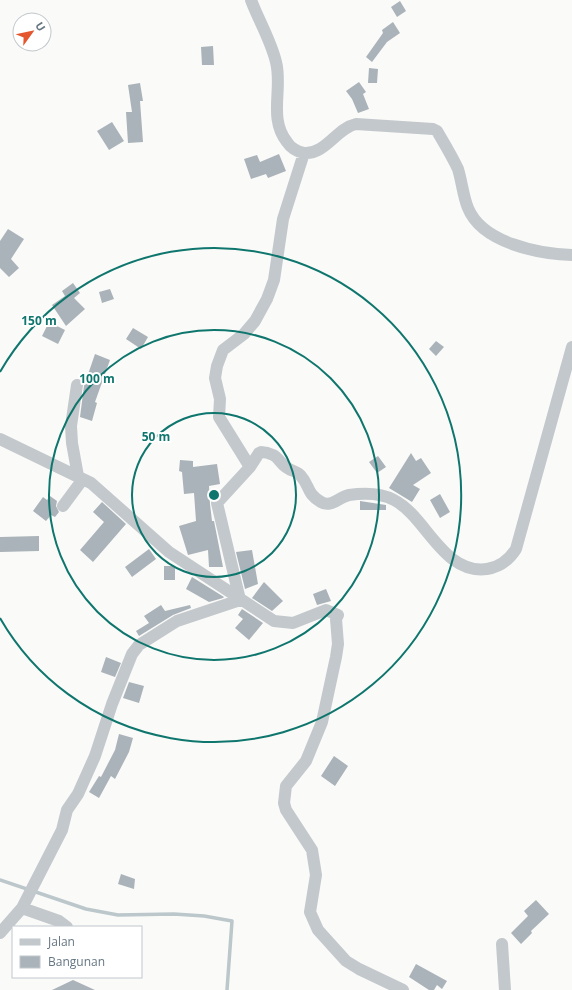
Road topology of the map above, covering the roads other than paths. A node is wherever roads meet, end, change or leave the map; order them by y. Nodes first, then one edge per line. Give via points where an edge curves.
1 (251, 0) edge
2 (304, 153) junction
3 (572, 255) edge
4 (572, 347) edge
5 (76, 384) dead end
6 (0, 439) edge
7 (250, 467) junction
8 (81, 478) junction
9 (63, 506) dead end
10 (240, 600) junction
11 (22, 908) junction
12 (66, 926) edge
13 (0, 933) edge
14 (502, 944) dead end
15 (403, 990) edge
16 (505, 990) edge

1 - 2 street via 276,63 279,128 289,144
2 - 3 street via 317,149 331,141 345,127 356,124 433,129 437,131 458,169 468,208 482,226 505,241 528,250
2 - 7 street via 283,219 274,280 267,299 255,321 244,334 223,350 217,366 215,378 220,399 219,417
4 - 7 street via 516,549 510,558 499,565 479,570 469,569 459,563 433,541 402,504 393,499 382,495 348,495 325,504 309,492 299,474 287,469 274,455 261,452
5 - 8 street via 71,426 72,443
6 - 8 street
7 - 10 street via 216,502
8 - 9 street
8 - 10 street via 91,483 169,552
10 - 11 street via 177,621 139,645 132,654 95,756 78,794 67,810 62,830
10 - 15 street via 274,621 288,624 326,610 338,615 338,644 322,722 306,761 286,786 284,802 286,810 312,850 316,875 310,912 318,930 346,961
11 - 12 street via 59,921
11 - 13 street
14 - 16 street

